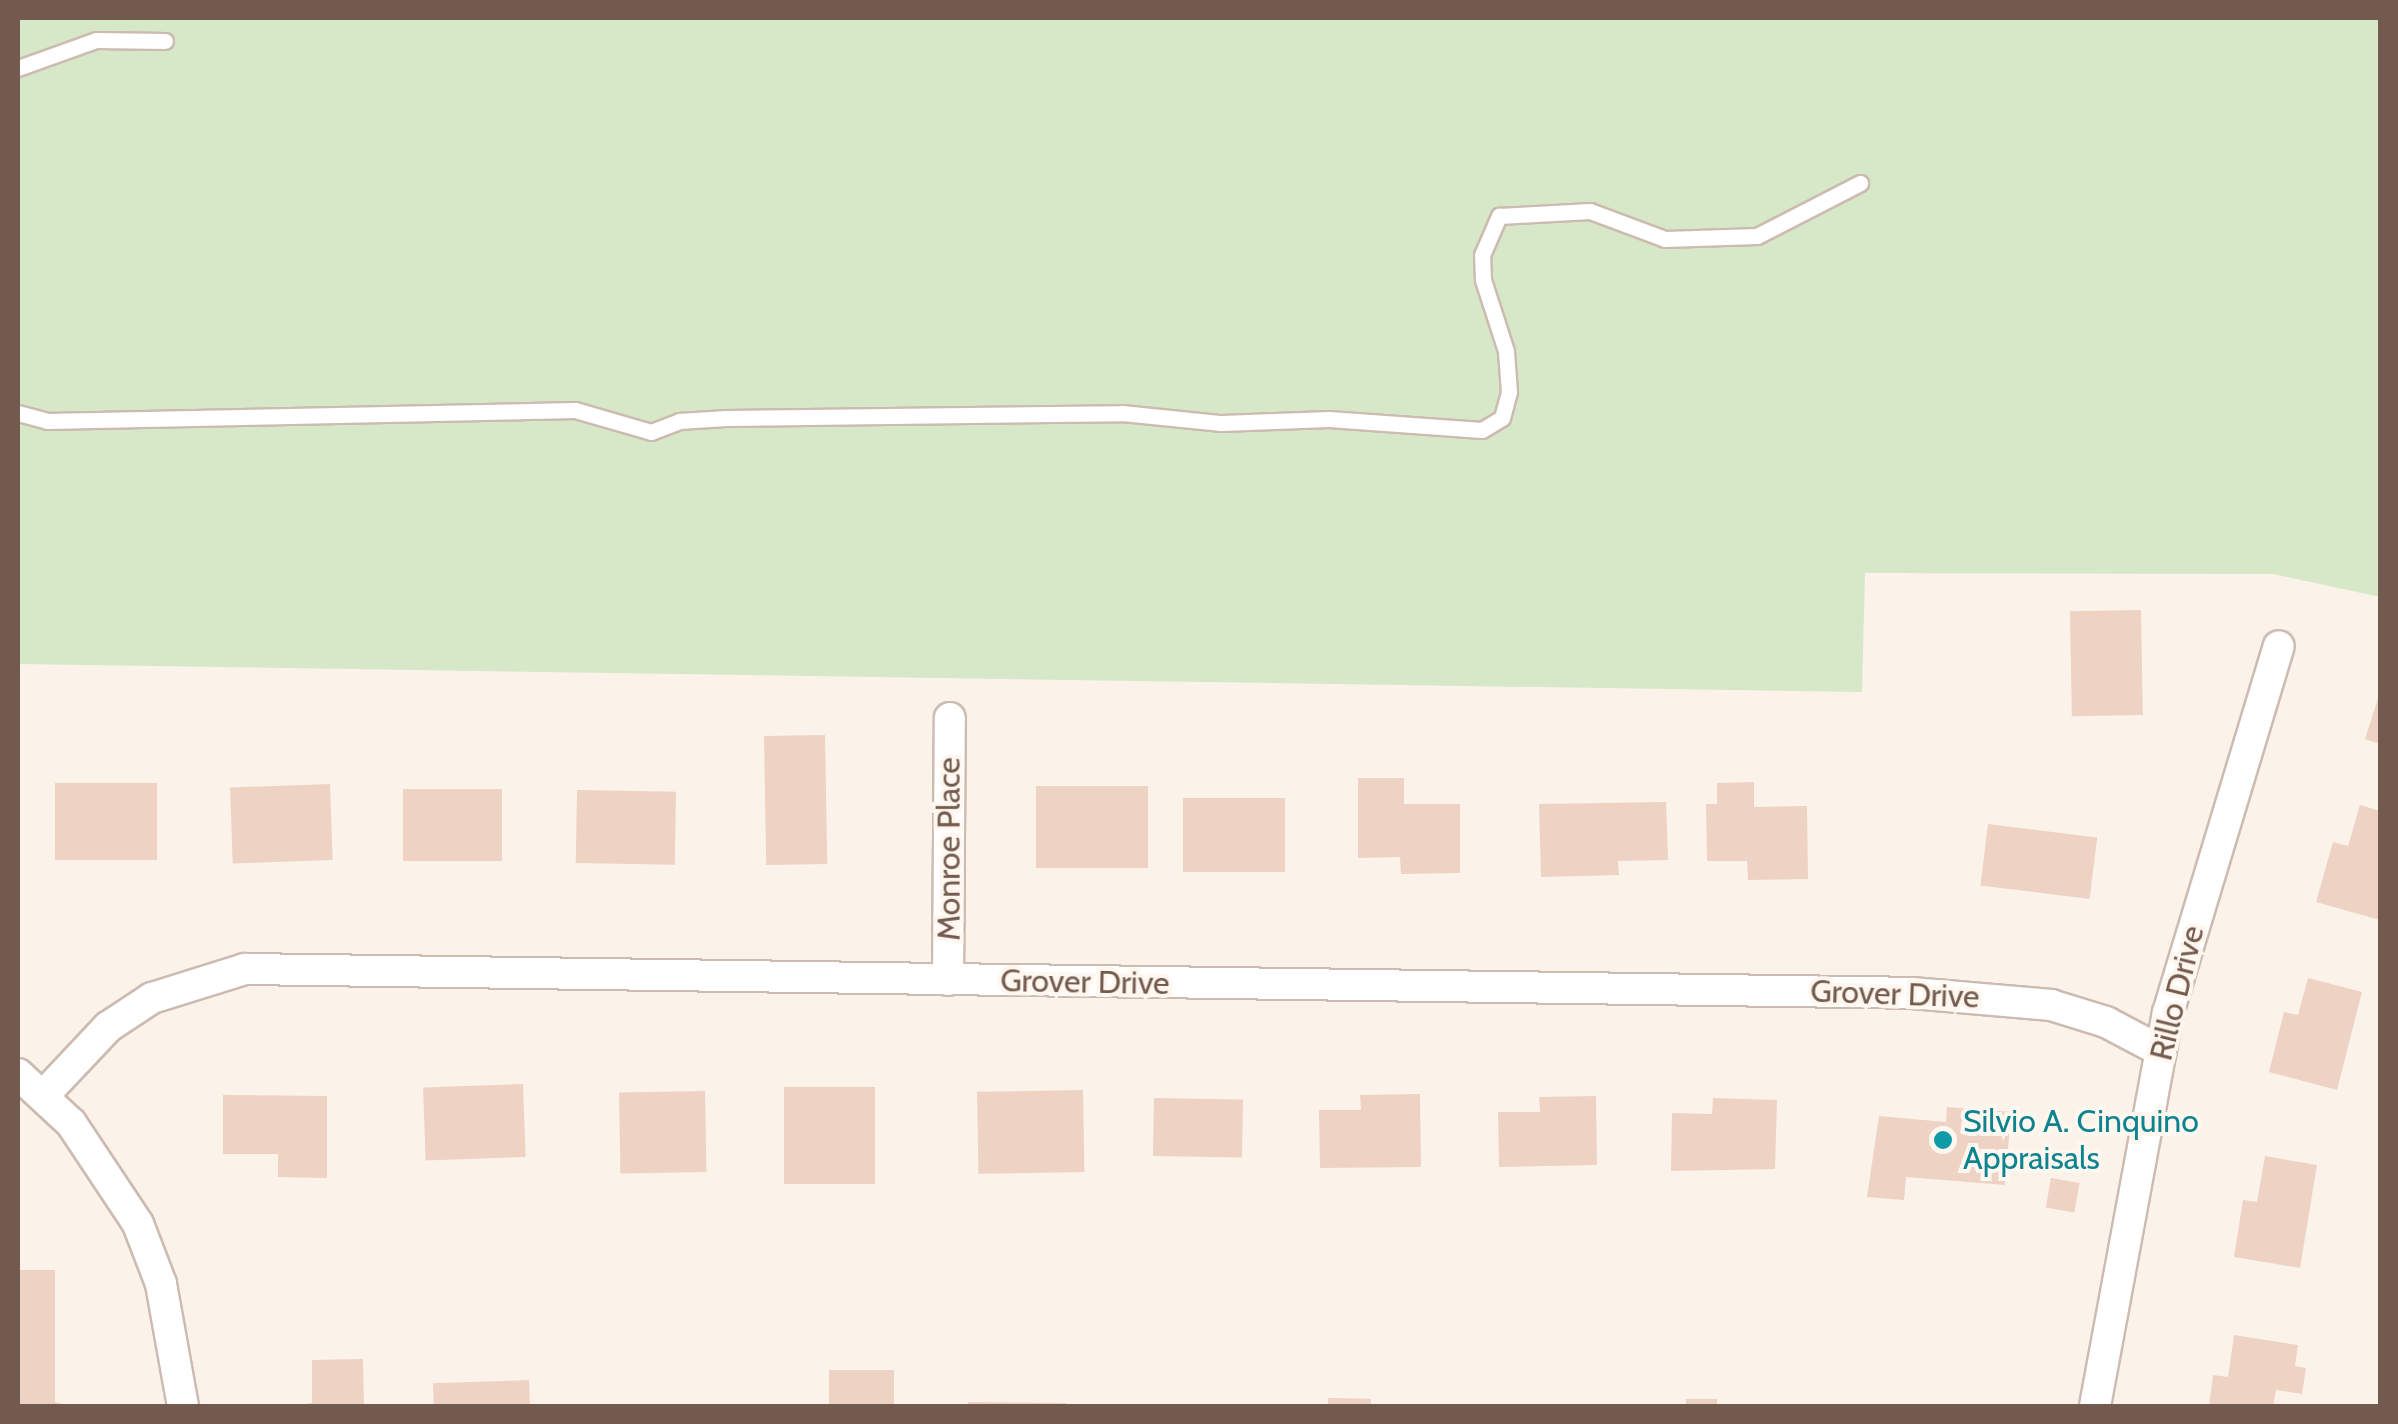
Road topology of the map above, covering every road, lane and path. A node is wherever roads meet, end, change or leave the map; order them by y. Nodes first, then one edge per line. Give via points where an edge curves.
1 (165, 42) dead end
2 (18, 68) edge
3 (1860, 184) dead end
4 (18, 413) edge
5 (2279, 646) dead end
6 (950, 718) dead end
7 (948, 980) junction
8 (2161, 1051) junction
9 (18, 1074) edge
10 (43, 1096) junction
11 (183, 1406) edge
12 (2095, 1406) edge

1 - 2 lane via 96,40
3 - 4 lane via 1757,236 1665,239 1590,211 1499,216 1482,256 1483,280 1506,351 1509,392 1502,418 1482,430 1329,419 1221,423 1122,413 726,418 679,421 651,432 575,410 47,421
5 - 8 street, Rillo Drive via 2191,930
6 - 7 street, Monroe Place
7 - 8 street, Grover Drive via 1994,997 2106,1022
7 - 10 street, Grover Drive via 245,969 152,998 94,1039
8 - 12 street, Rillo Drive
9 - 10 street
10 - 11 street via 108,1170 138,1224 161,1284

